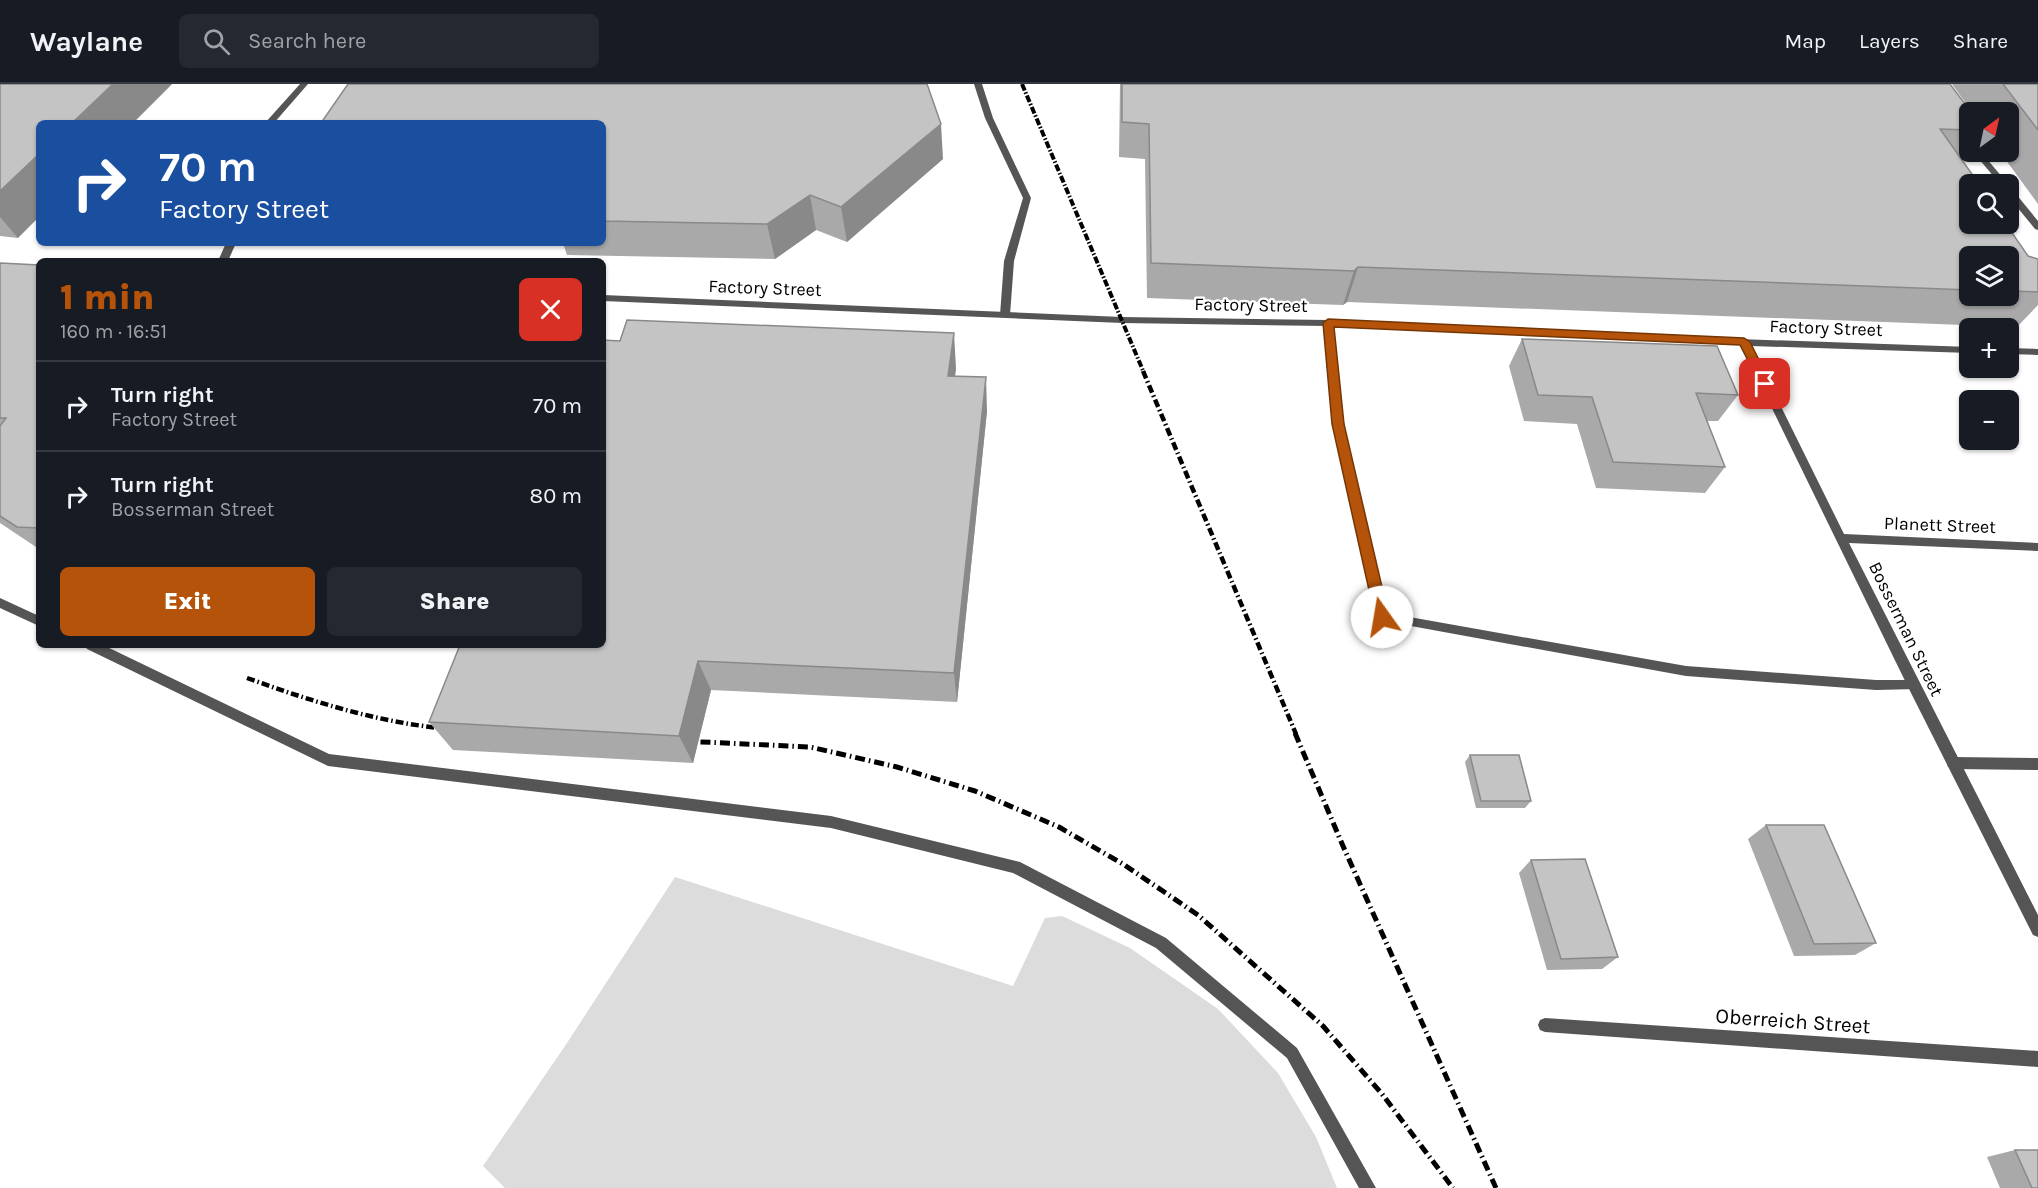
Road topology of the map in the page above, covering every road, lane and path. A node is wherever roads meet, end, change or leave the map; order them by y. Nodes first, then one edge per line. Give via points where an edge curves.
1 (304, 84) edge
2 (978, 84) edge
3 (272, 120) edge
4 (1985, 162) edge
5 (1996, 174) edge
6 (2019, 204) edge
7 (2038, 227) edge
8 (606, 298) edge
9 (1005, 315) junction
10 (1328, 323) junction
11 (1744, 342) junction
12 (1959, 350) edge
13 (2019, 351) edge
14 (2038, 352) edge
15 (1842, 538) junction
16 (2038, 547) edge
17 (0, 603) edge
18 (36, 620) edge
19 (97, 648) edge
20 (1913, 685) junction
21 (1953, 763) junction
22 (2038, 764) edge
23 (2038, 930) edge
24 (1545, 1025) dead end
25 (2038, 1059) edge
26 (1368, 1188) edge

1 - 3 street
2 - 9 street via 988,118 1027,198 1009,261
4 - 5 street
6 - 7 street
8 - 9 street, Factory Street
9 - 10 street, Factory Street
10 - 11 street, Factory Street
10 - 20 street via 1338,424 1382,617 1686,671
11 - 12 street, Factory Street
11 - 15 street, Bosserman Street
13 - 14 street
15 - 16 street, Planett Street
15 - 20 street, Bosserman Street
17 - 18 street
19 - 26 street via 328,760 831,822 1016,867 1161,943 1292,1053
20 - 21 street, Bosserman Street
21 - 22 street
21 - 23 street, Bosserman Street
24 - 25 street, Oberreich Street

